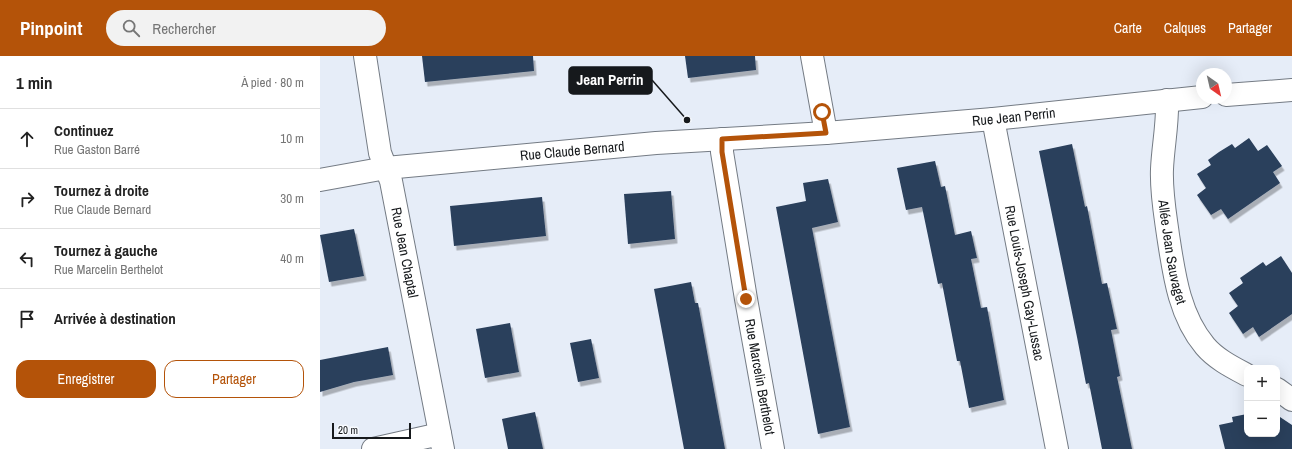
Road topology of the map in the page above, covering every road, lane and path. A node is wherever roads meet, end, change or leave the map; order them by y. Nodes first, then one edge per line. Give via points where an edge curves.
1 (365, 56) edge
2 (812, 56) edge
3 (1292, 90) edge
4 (1232, 95) edge
5 (1196, 98) edge
6 (1167, 100) junction
7 (993, 119) junction
8 (826, 133) junction
9 (722, 139) junction
10 (386, 168) junction
11 (320, 180) edge
12 (1244, 373) edge
13 (1280, 391) edge
14 (1292, 400) edge
15 (441, 441) edge
16 (1057, 448) edge
17 (373, 449) edge
18 (772, 449) edge

1 - 10 street, Rue Jean Chaptal via 380,154
2 - 8 street
3 - 4 street
5 - 6 street, Rue Jean Perrin
6 - 7 street, Rue Jean Perrin
6 - 12 street, Allée Jean Sauvaget via 1162,196 1173,272 1193,329 1205,346 1219,359
7 - 8 street, Rue Jean Perrin
7 - 16 street, Rue Louis-Joseph Gay-Lussac
8 - 9 street, Rue Claude Bernard
9 - 10 street, Rue Claude Bernard
9 - 18 street, Rue Marcelin Berthelot via 722,152
10 - 11 street, Rue Claude Bernard
10 - 15 street, Rue Jean Chaptal via 391,181
13 - 14 street
15 - 17 street

